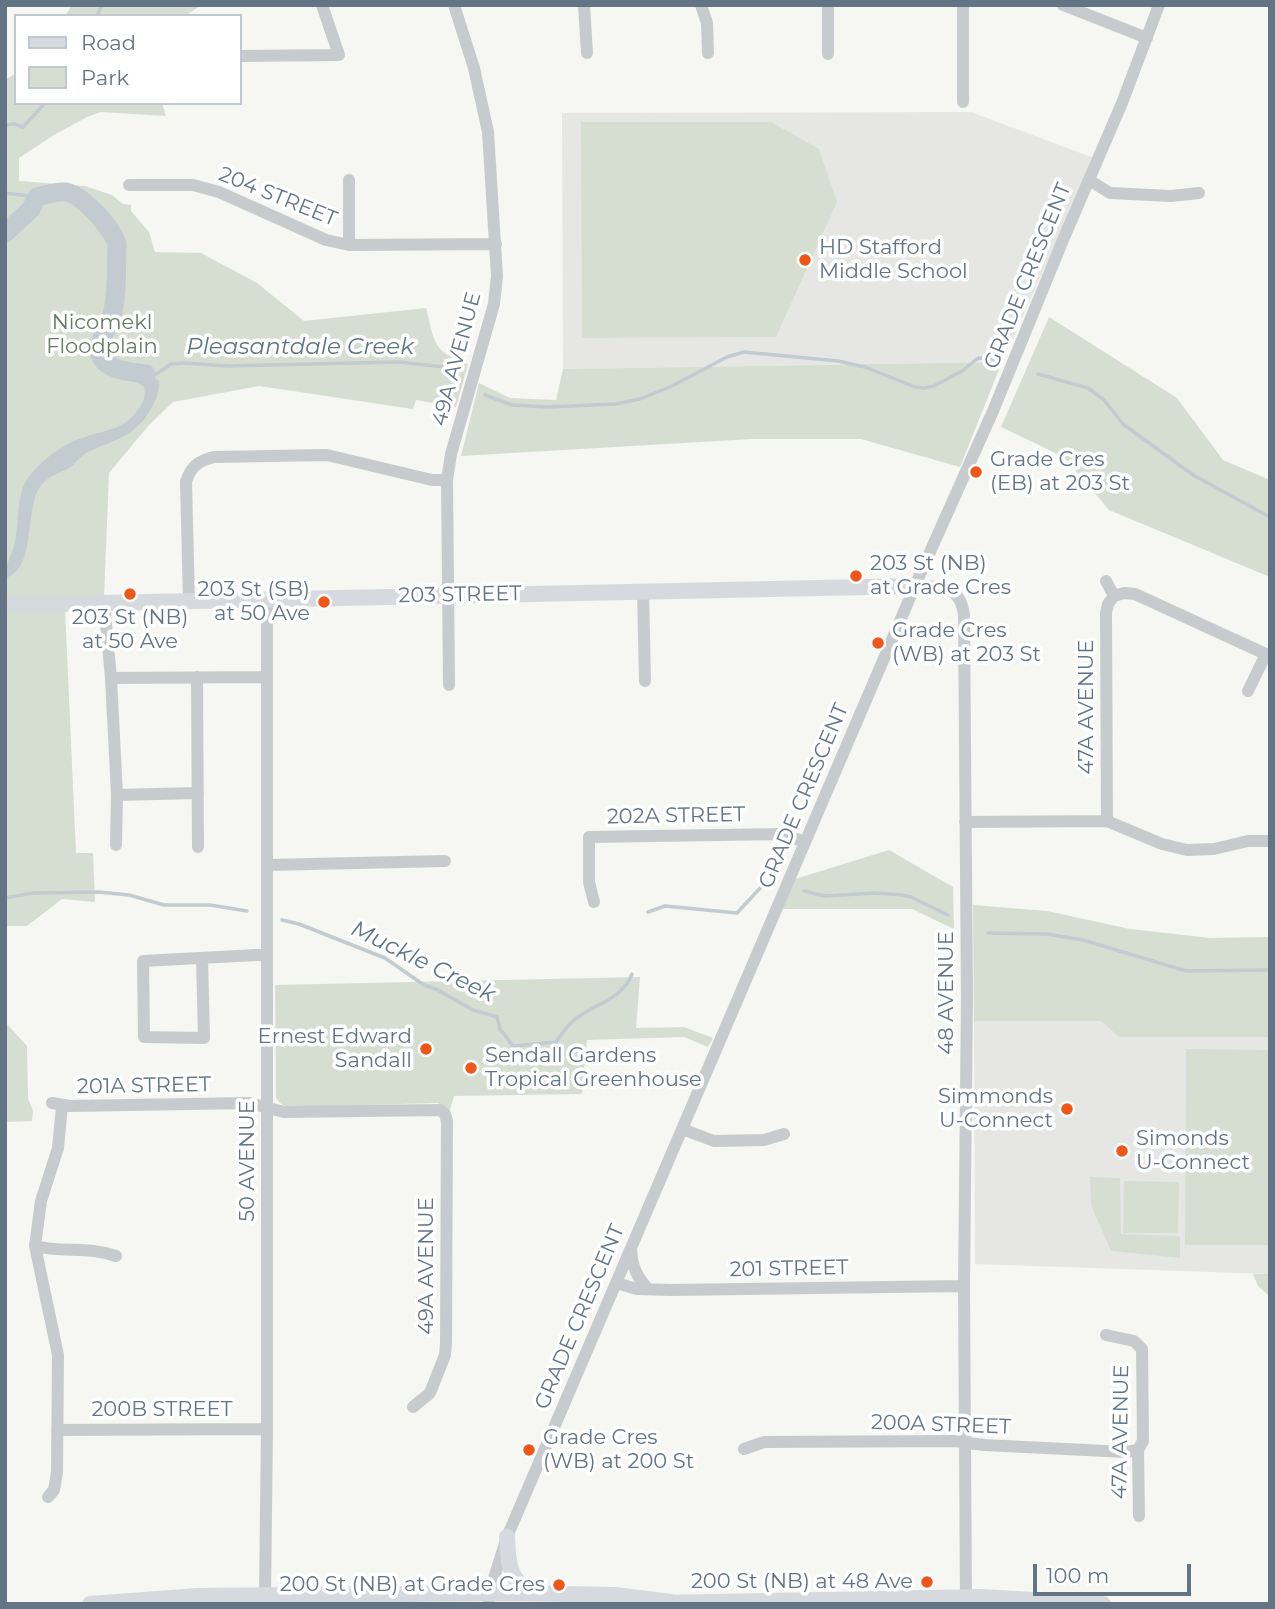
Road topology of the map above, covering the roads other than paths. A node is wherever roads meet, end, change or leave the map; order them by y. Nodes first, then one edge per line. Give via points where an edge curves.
1 (322, 5) edge
2 (454, 5) edge
3 (584, 5) edge
4 (701, 5) edge
5 (828, 5) edge
6 (963, 5) edge
7 (1063, 5) edge
8 (1158, 5) edge
9 (1147, 38) junction
10 (587, 53) dead end
11 (708, 53) dead end
12 (828, 54) dead end
13 (242, 56) edge
14 (963, 102) dead end
15 (349, 180) dead end
16 (1089, 180) junction
17 (129, 185) dead end
18 (1199, 193) dead end
19 (496, 244) junction
20 (349, 245) junction
21 (447, 480) junction
22 (1106, 581) dead end
23 (915, 586) junction
24 (643, 591) junction
25 (449, 595) junction
26 (1114, 596) junction
27 (267, 600) junction
28 (189, 601) junction
29 (104, 603) junction
30 (5, 605) edge
31 (1268, 655) edge
32 (197, 677) junction
33 (267, 677) junction
34 (111, 678) junction
35 (645, 681) dead end
36 (449, 685) dead end
37 (1248, 691) dead end
38 (198, 793) junction
39 (117, 795) junction
40 (1107, 821) junction
41 (965, 822) junction
42 (1270, 841) edge
43 (805, 842) junction
44 (116, 845) dead end
45 (198, 847) dead end
46 (444, 861) dead end
47 (267, 865) junction
48 (594, 902) dead end
49 (267, 955) junction
50 (202, 958) junction
51 (267, 1108) junction
52 (445, 1114) joint
53 (682, 1129) junction
54 (784, 1134) dead end
55 (35, 1246) junction
56 (631, 1247) junction
57 (116, 1256) dead end
58 (616, 1283) junction
59 (964, 1286) junction
60 (648, 1289) junction
61 (1106, 1335) dead end
62 (413, 1407) dead end
63 (267, 1429) junction
64 (57, 1430) junction
65 (965, 1442) junction
66 (744, 1448) dead end
67 (1138, 1450) junction
68 (48, 1497) dead end
69 (1139, 1516) dead end
70 (507, 1537) junction
71 (535, 1593) junction
72 (308, 1599) edge
73 (489, 1599) edge
74 (259, 1600) edge
75 (966, 1601) edge
76 (671, 1603) edge
77 (90, 1604) edge
78 (654, 1604) edge
79 (1103, 1604) edge

1 - 13 street via 339,55
2 - 19 street, 49A AVENUE via 487,123
3 - 10 street
4 - 11 street
5 - 12 street
6 - 14 street
7 - 9 street
8 - 9 street, GRADE CRESCENT
9 - 16 street, GRADE CRESCENT
15 - 20 street
16 - 18 street via 1110,193
16 - 23 street, GRADE CRESCENT
17 - 20 street, 204 STREET via 193,185 219,192 326,240
19 - 20 street, 204 STREET
19 - 21 street, 49A AVENUE via 494,304
21 - 25 street, 49A AVENUE
21 - 28 street via 327,455 200,460 190,469 186,482
22 - 26 street
23 - 24 main road, 203 STREET
23 - 41 street, 48 AVENUE via 941,586 961,600 963,608
23 - 43 street, GRADE CRESCENT
24 - 25 main road, 203 STREET
24 - 35 street
25 - 27 main road, 203 STREET
25 - 36 street, 49A AVENUE
26 - 31 street via 1135,594
26 - 40 street, 47A AVENUE via 1106,613
27 - 28 main road, 203 STREET
27 - 33 street, 50 AVENUE
28 - 29 main road, 203 STREET
29 - 30 main road, 203 STREET
29 - 34 street
31 - 37 street
32 - 33 street
32 - 34 street
32 - 38 street
33 - 47 street, 50 AVENUE
34 - 39 street
38 - 39 street
38 - 45 street
39 - 44 street
40 - 41 street
40 - 42 street via 1187,850
41 - 59 street, 48 AVENUE
43 - 48 street, 202A STREET via 782,834 589,837
43 - 53 street, GRADE CRESCENT
46 - 47 street
47 - 49 street, 50 AVENUE
49 - 50 street
49 - 51 street, 50 AVENUE
50 - 50 street via 143,961 144,1037 204,1038
51 - 52 street, 201A STREET via 284,1112 433,1108
51 - 55 street, 201A STREET via 249,1103 57,1104 58,1148 41,1201
51 - 63 street, 50 AVENUE
52 - 62 street, 49A AVENUE via 445,1355 430,1393
53 - 54 street via 714,1140 764,1140
53 - 56 street, GRADE CRESCENT
55 - 57 street via 99,1250
55 - 64 street via 58,1354
56 - 58 street, GRADE CRESCENT
56 - 60 street via 637,1277
58 - 60 street, 201 STREET
58 - 70 street, GRADE CRESCENT
59 - 60 street, 201 STREET
59 - 65 street, 48 AVENUE
61 - 67 street, 47A AVENUE via 1134,1341 1142,1349 1143,1441
63 - 64 street, 200B STREET
63 - 74 street, 50 AVENUE
64 - 68 street via 56,1481
65 - 66 street, 200A STREET via 764,1442
65 - 67 street, 200A STREET
65 - 75 street, 48 AVENUE
67 - 69 street, 47A AVENUE
70 - 71 main road via 514,1579
70 - 73 street, GRADE CRESCENT
71 - 73 main road
71 - 76 main road via 615,1595
72 - 73 main road
72 - 74 main road
74 - 77 main road via 198,1596
75 - 76 main road
75 - 79 main road via 987,1597
76 - 78 main road

